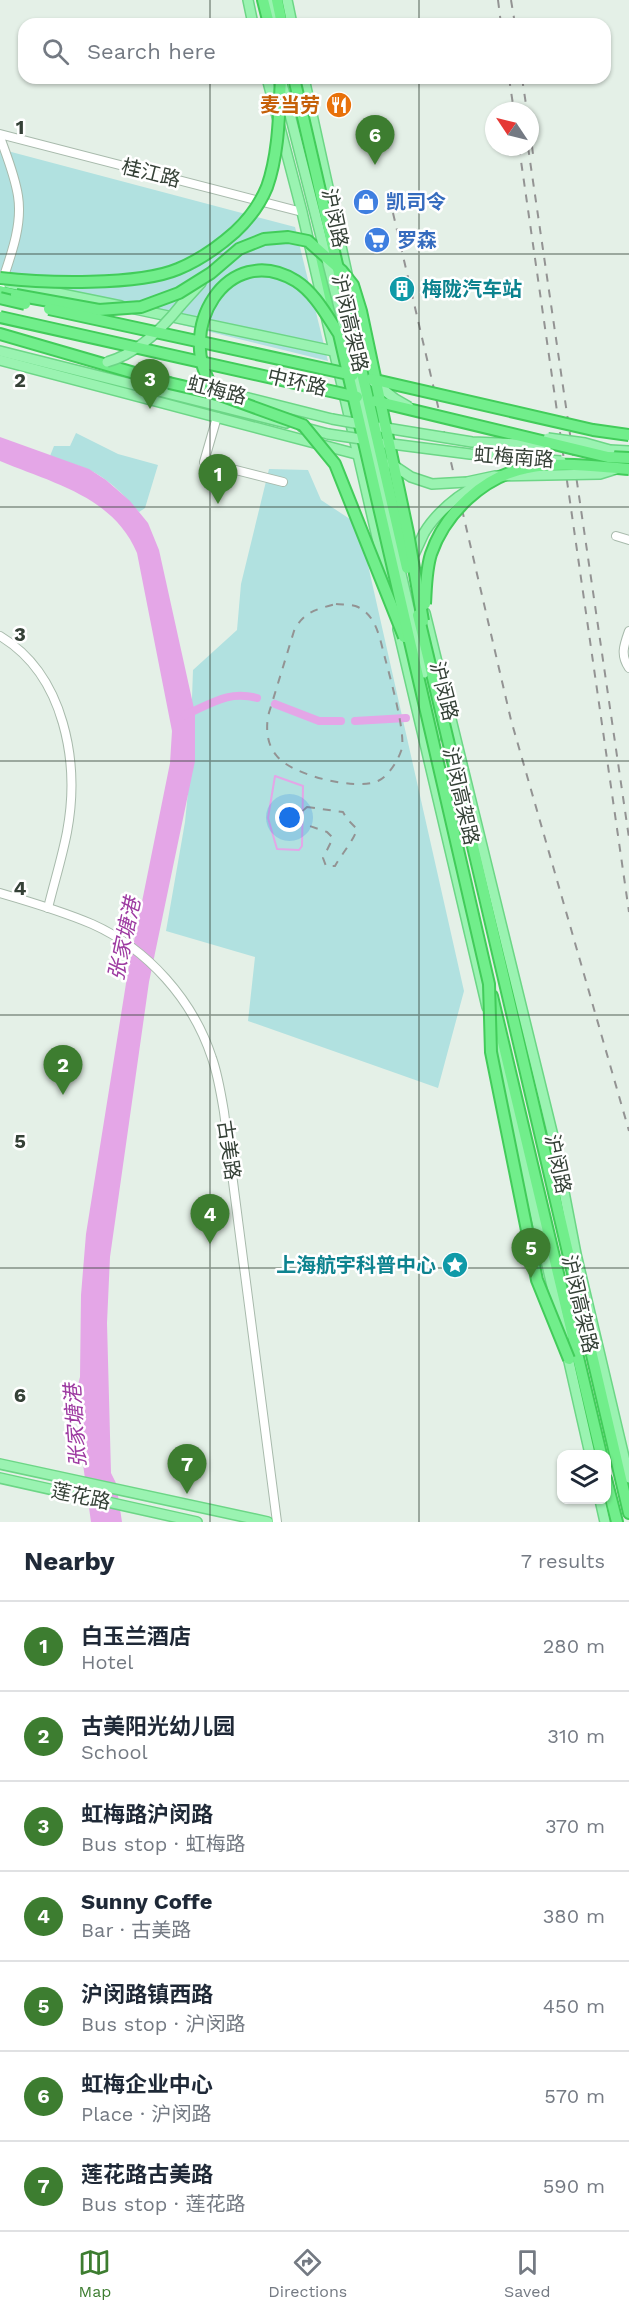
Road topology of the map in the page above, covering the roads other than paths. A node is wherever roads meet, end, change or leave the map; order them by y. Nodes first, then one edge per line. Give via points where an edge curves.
1 (248, 0) edge
2 (277, 0) edge
3 (287, 0) edge
4 (264, 1) edge
5 (252, 18) edge
6 (271, 18) edge
7 (274, 18) edge
8 (291, 18) edge
9 (269, 84) edge
10 (281, 84) edge
11 (282, 84) edge
12 (283, 84) edge
13 (293, 84) edge
14 (293, 84) edge
15 (305, 84) edge
16 (0, 136) edge
17 (302, 212) junction
18 (211, 273) junction
19 (0, 284) edge
20 (0, 298) edge
21 (0, 317) edge
22 (0, 334) edge
23 (339, 334) junction
24 (0, 351) edge
25 (334, 351) junction
26 (366, 359) junction
27 (0, 360) edge
28 (106, 362) junction
29 (214, 389) junction
30 (217, 417) junction
31 (401, 430) joint
32 (629, 435) edge
33 (371, 446) junction
34 (400, 446) joint
35 (610, 450) junction
36 (629, 451) edge
37 (357, 454) junction
38 (390, 465) junction
39 (628, 465) edge
40 (495, 476) junction
41 (284, 482) dead end
42 (616, 536) dead end
43 (629, 540) edge
44 (412, 559) junction
45 (423, 621) junction
46 (629, 631) edge
47 (0, 636) edge
48 (628, 667) edge
49 (424, 671) junction
50 (427, 755) junction
51 (0, 893) edge
52 (48, 908) junction
53 (489, 984) junction
54 (569, 1359) junction
55 (589, 1450) edge
56 (600, 1450) edge
57 (0, 1464) edge
58 (629, 1478) edge
59 (0, 1479) edge
60 (611, 1499) edge
61 (601, 1504) edge
62 (629, 1513) edge
63 (197, 1522) edge
64 (268, 1522) edge
65 (277, 1522) edge
66 (605, 1522) edge
67 (617, 1522) edge

1 - 5 main road
2 - 7 highway
3 - 8 main road
4 - 6 highway
9 - 17 main road, 沪闵路
10 - 19 highway, bridge via 277,135 266,188 243,224 214,251 176,270 133,279
11 - 23 highway, 沪闵高架路, bridge
12 - 33 main road, 沪闵路, bridge
13 - 35 main road, bridge via 352,349 365,373 395,399 428,416
14 - 49 highway, 沪闵高架路, bridge via 363,380
15 - 26 main road, 沪闵路
16 - 17 street, 桂江路
16 - 19 street via 18,198 16,232
17 - 25 main road, 沪闵路
18 - 19 highway, bridge via 179,293 141,307 99,310
18 - 28 main road, bridge via 150,338
18 - 45 highway, bridge via 239,249 264,239 288,237 308,241 353,285 408,533
19 - 25 main road
20 - 32 highway, 中环路, bridge
21 - 39 highway, 中环路, bridge via 268,375
22 - 28 main road, 虹梅路
22 - 49 highway, bridge via 217,394 303,425 335,464
23 - 29 highway, bridge via 319,303 294,280 261,271 238,276 211,298 202,318 202,360
23 - 49 highway, 沪闵高架路, bridge
24 - 34 main road, 虹梅路, bridge via 328,434
25 - 26 main road
25 - 37 main road, 沪闵路
26 - 38 main road, 沪闵路
27 - 30 main road, 虹梅路
28 - 29 main road, 虹梅路, bridge
29 - 31 main road, 虹梅路, bridge via 332,419
30 - 37 main road, 虹梅路
30 - 41 street via 204,462
31 - 35 main road, 虹梅南路, bridge via 472,442
33 - 40 main road, bridge via 395,468 422,482 444,484
33 - 49 main road, 沪闵路, bridge
34 - 39 main road, 虹梅南路, bridge
35 - 36 main road, 虹梅南路
37 - 38 main road, 虹梅路
37 - 50 main road, 沪闵路
38 - 44 main road, 沪闵路
39 - 40 main road, bridge via 600,474
39 - 45 highway, bridge via 527,468 492,481 478,491 440,532 428,567
40 - 44 main road, bridge via 439,512
42 - 43 street
44 - 58 main road, 沪闵路 via 554,1140 576,1254
45 - 49 highway, bridge
46 - 48 street via 623,657
47 - 52 street via 40,673 54,701 71,763 67,833
49 - 50 main road, 沪闵路 via 438,732
49 - 53 highway, 沪闵高架路, bridge
49 - 62 highway, 沪闵高架路, bridge
50 - 54 main road, 沪闵路
51 - 52 street, 古美路
52 - 65 street, 古美路 via 94,925 126,944 159,972 193,1015 212,1058 219,1083
53 - 54 highway, bridge via 491,1052 537,1280
53 - 56 highway, 沪闵高架路, bridge
54 - 55 main road, 沪闵路
57 - 64 main road, 莲花路
59 - 63 main road, 莲花路
60 - 67 highway
61 - 66 main road

